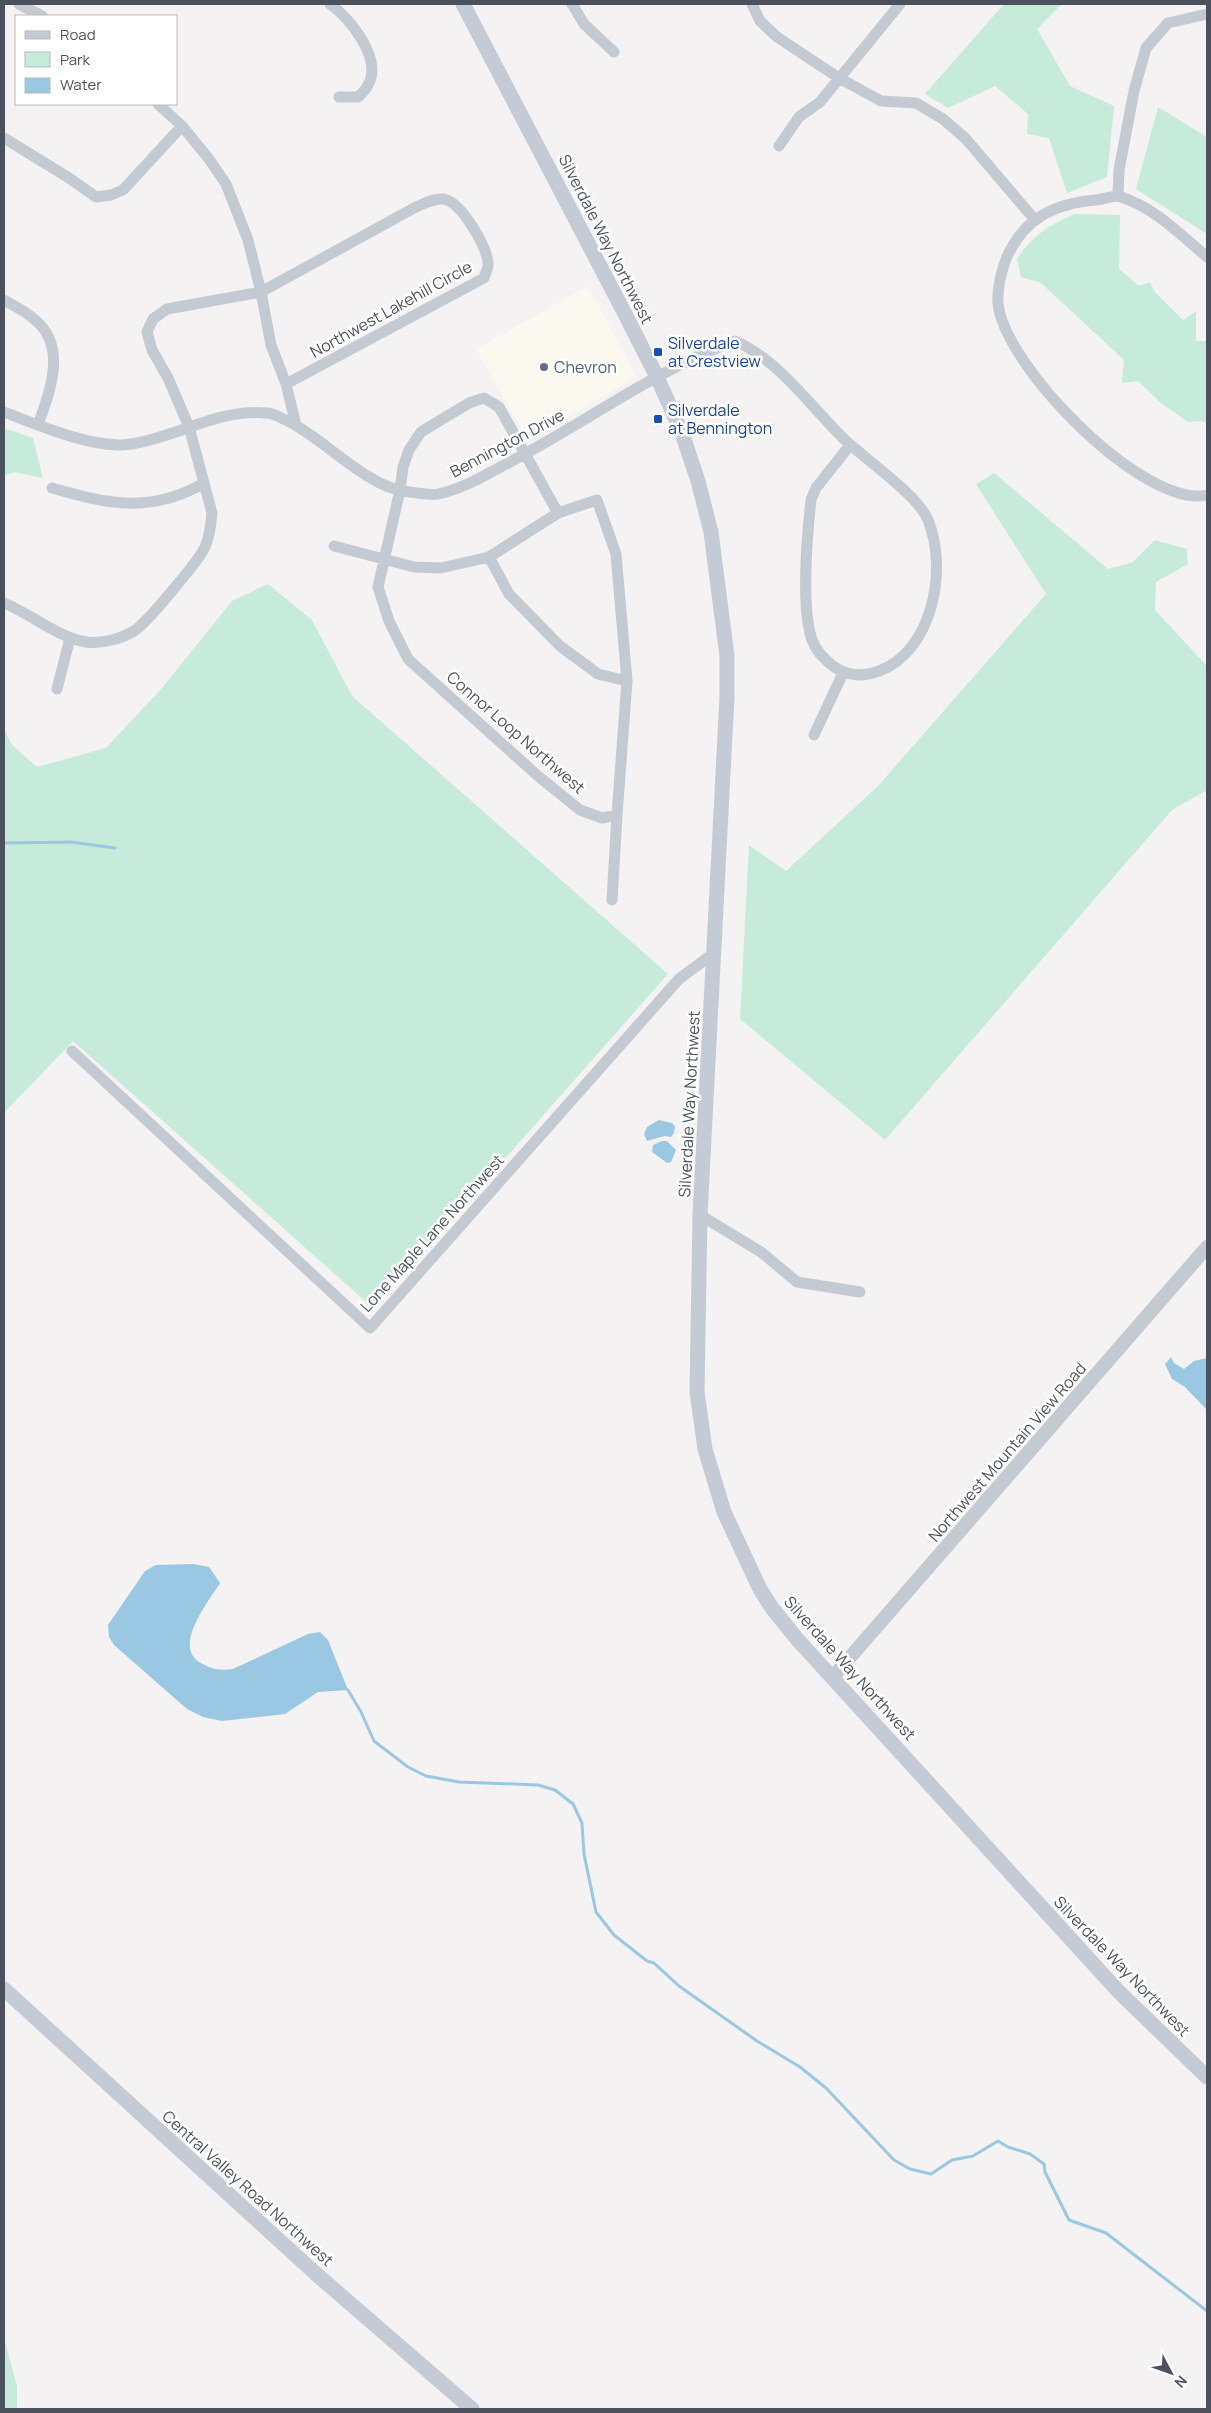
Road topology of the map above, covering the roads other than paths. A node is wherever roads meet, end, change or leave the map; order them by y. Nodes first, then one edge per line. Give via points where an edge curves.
1 (19, 4) edge
2 (330, 4) edge
3 (463, 4) edge
4 (572, 4) edge
5 (752, 4) edge
6 (900, 4) edge
7 (34, 7) edge
8 (1207, 14) edge
9 (614, 52) dead end
10 (839, 78) junction
11 (339, 98) dead end
12 (159, 105) edge
13 (182, 126) junction
14 (4, 138) edge
15 (779, 146) dead end
16 (1118, 196) junction
17 (1035, 220) junction
18 (1207, 257) edge
19 (261, 292) junction
20 (4, 300) edge
21 (657, 377) junction
22 (286, 384) junction
23 (4, 412) edge
24 (38, 425) junction
25 (296, 425) junction
26 (189, 426) junction
27 (850, 445) junction
28 (526, 454) junction
29 (204, 483) junction
30 (52, 488) dead end
31 (400, 490) junction
32 (1207, 495) edge
33 (558, 513) junction
34 (334, 546) dead end
35 (489, 556) junction
36 (384, 559) junction
37 (4, 603) edge
38 (70, 638) junction
39 (842, 673) junction
40 (627, 681) junction
41 (57, 689) dead end
42 (814, 735) dead end
43 (617, 815) junction
44 (612, 900) dead end
45 (714, 953) junction
46 (72, 1051) dead end
47 (700, 1215) junction
48 (1207, 1247) edge
49 (860, 1292) dead end
50 (832, 1678) junction
51 (4, 1989) edge
52 (1207, 2077) edge
53 (472, 2409) edge

1 - 7 street
2 - 11 street via 343,13 364,39 371,72 369,85 358,97
3 - 21 main road, Silverdale Way Northwest
4 - 9 street via 584,24
5 - 10 street via 760,21 777,37
6 - 10 street
8 - 16 street via 1168,23 1146,48 1134,91
10 - 15 street via 820,102 799,117
10 - 17 street via 881,101 916,103 943,119 966,140
12 - 13 street
13 - 14 street via 123,190 111,195 96,196
13 - 19 street via 226,184 248,240
16 - 17 street via 1074,202 1057,207
16 - 18 street via 1162,218
17 - 32 street via 1012,246 998,289 1002,319 1024,359 1066,413 1121,462 1176,493 1195,497
19 - 22 street via 271,345
19 - 22 street, Northwest Lakehill Circle via 434,200 446,199 462,211 484,248 489,265 484,278
19 - 26 street, Northwest Lakehill Circle via 167,309 153,319 147,332 152,350
20 - 24 street via 34,318 50,342 54,374
21 - 27 street, Bennington Drive via 735,341 753,349 773,365
21 - 28 street, Bennington Drive
21 - 45 main road, Silverdale Way Northwest via 689,454 707,513 716,560 726,656 728,698
22 - 25 street
23 - 24 street, Bennington Drive
24 - 26 street, Bennington Drive via 105,446 130,445
25 - 26 street, Bennington Drive via 270,413 236,413
25 - 31 street, Bennington Drive via 373,479
26 - 29 street, Northwest Lakehill Circle
27 - 39 street via 816,488 811,500 807,583 812,641 825,659
27 - 39 street via 904,491 923,512 931,531 936,591 924,625 906,656 868,675
28 - 31 street, Bennington Drive via 458,489 435,495
28 - 31 street, Connor Loop Northwest via 498,407 484,398 468,402 421,432 402,466
28 - 33 street, Connor Loop Northwest
29 - 30 street via 165,501 143,504 102,501
29 - 38 street, Northwest Lakehill Circle via 212,513 205,548 157,608 134,631 117,639 88,642
31 - 36 street, Connor Loop Northwest
33 - 35 street
33 - 40 street via 597,500 616,554
34 - 36 street
35 - 36 street via 441,568 414,567
35 - 40 street via 509,594 560,646 598,674
36 - 43 street, Connor Loop Northwest via 378,587 389,621 408,659 580,810 602,818
37 - 38 street
38 - 41 street
39 - 42 street
40 - 43 street
43 - 44 street
45 - 46 street, Lone Maple Lane Northwest via 678,979 370,1328
45 - 47 main road, Silverdale Way Northwest
47 - 49 street via 761,1252 797,1282
47 - 50 main road, Silverdale Way Northwest via 697,1392 701,1430 713,1480 735,1540 760,1589 784,1623
48 - 50 street, Northwest Mountain View Road
50 - 52 main road, Silverdale Way Northwest via 1113,1986
51 - 53 main road, Central Valley Road Northwest via 294,2253

